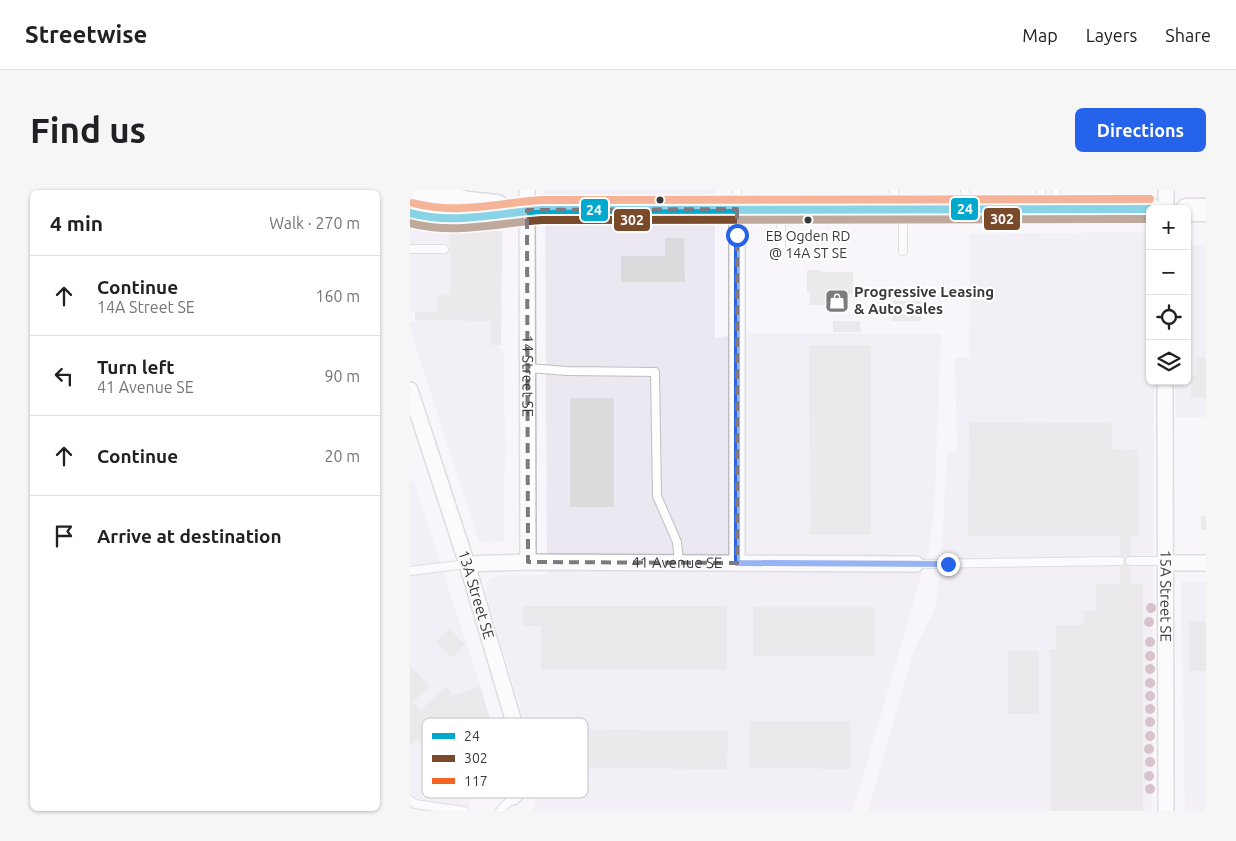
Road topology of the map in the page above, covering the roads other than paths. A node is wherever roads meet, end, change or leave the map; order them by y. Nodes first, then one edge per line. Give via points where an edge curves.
1 (419, 190) edge
2 (1166, 190) edge
3 (737, 199) edge
4 (527, 200) edge
5 (968, 200) edge
6 (1048, 200) edge
7 (897, 203) edge
8 (1166, 205) edge
9 (781, 209) junction
10 (1146, 210) edge
11 (1191, 210) edge
12 (1206, 210) edge
13 (410, 213) edge
14 (410, 249) edge
15 (444, 249) dead end
16 (781, 250) dead end
17 (903, 251) dead end
18 (528, 368) junction
19 (1166, 385) edge
20 (410, 390) edge
21 (1120, 561) dead end
22 (1130, 561) dead end
23 (528, 562) junction
24 (1165, 562) junction
25 (679, 563) junction
26 (737, 563) junction
27 (1206, 563) edge
28 (467, 564) junction
29 (916, 564) joint
30 (410, 571) edge
31 (513, 718) edge
32 (511, 798) edge
33 (410, 800) edge
34 (464, 811) edge
35 (500, 811) edge
36 (1166, 811) edge

1 - 4 street via 468,203
2 - 8 street
3 - 4 street
3 - 9 street
3 - 26 street
4 - 13 street via 463,219
4 - 18 street, 14 Street SE
5 - 6 street
5 - 7 street
6 - 10 street
7 - 9 street
7 - 17 lane
9 - 16 lane
11 - 12 street
14 - 15 lane
18 - 23 street, 14 Street SE
18 - 25 lane via 655,372 657,496 677,542
19 - 24 street, 15A Street SE
20 - 28 street, 13A Street SE
21 - 29 lane
22 - 24 lane
23 - 25 street, 41 Avenue SE
23 - 28 street, 41 Avenue SE
24 - 27 street
24 - 36 street, 15A Street SE
25 - 26 street, 41 Avenue SE
26 - 29 street, 41 Avenue SE
28 - 30 lane
28 - 31 street, 13A Street SE
32 - 35 lane
33 - 34 lane via 415,804

